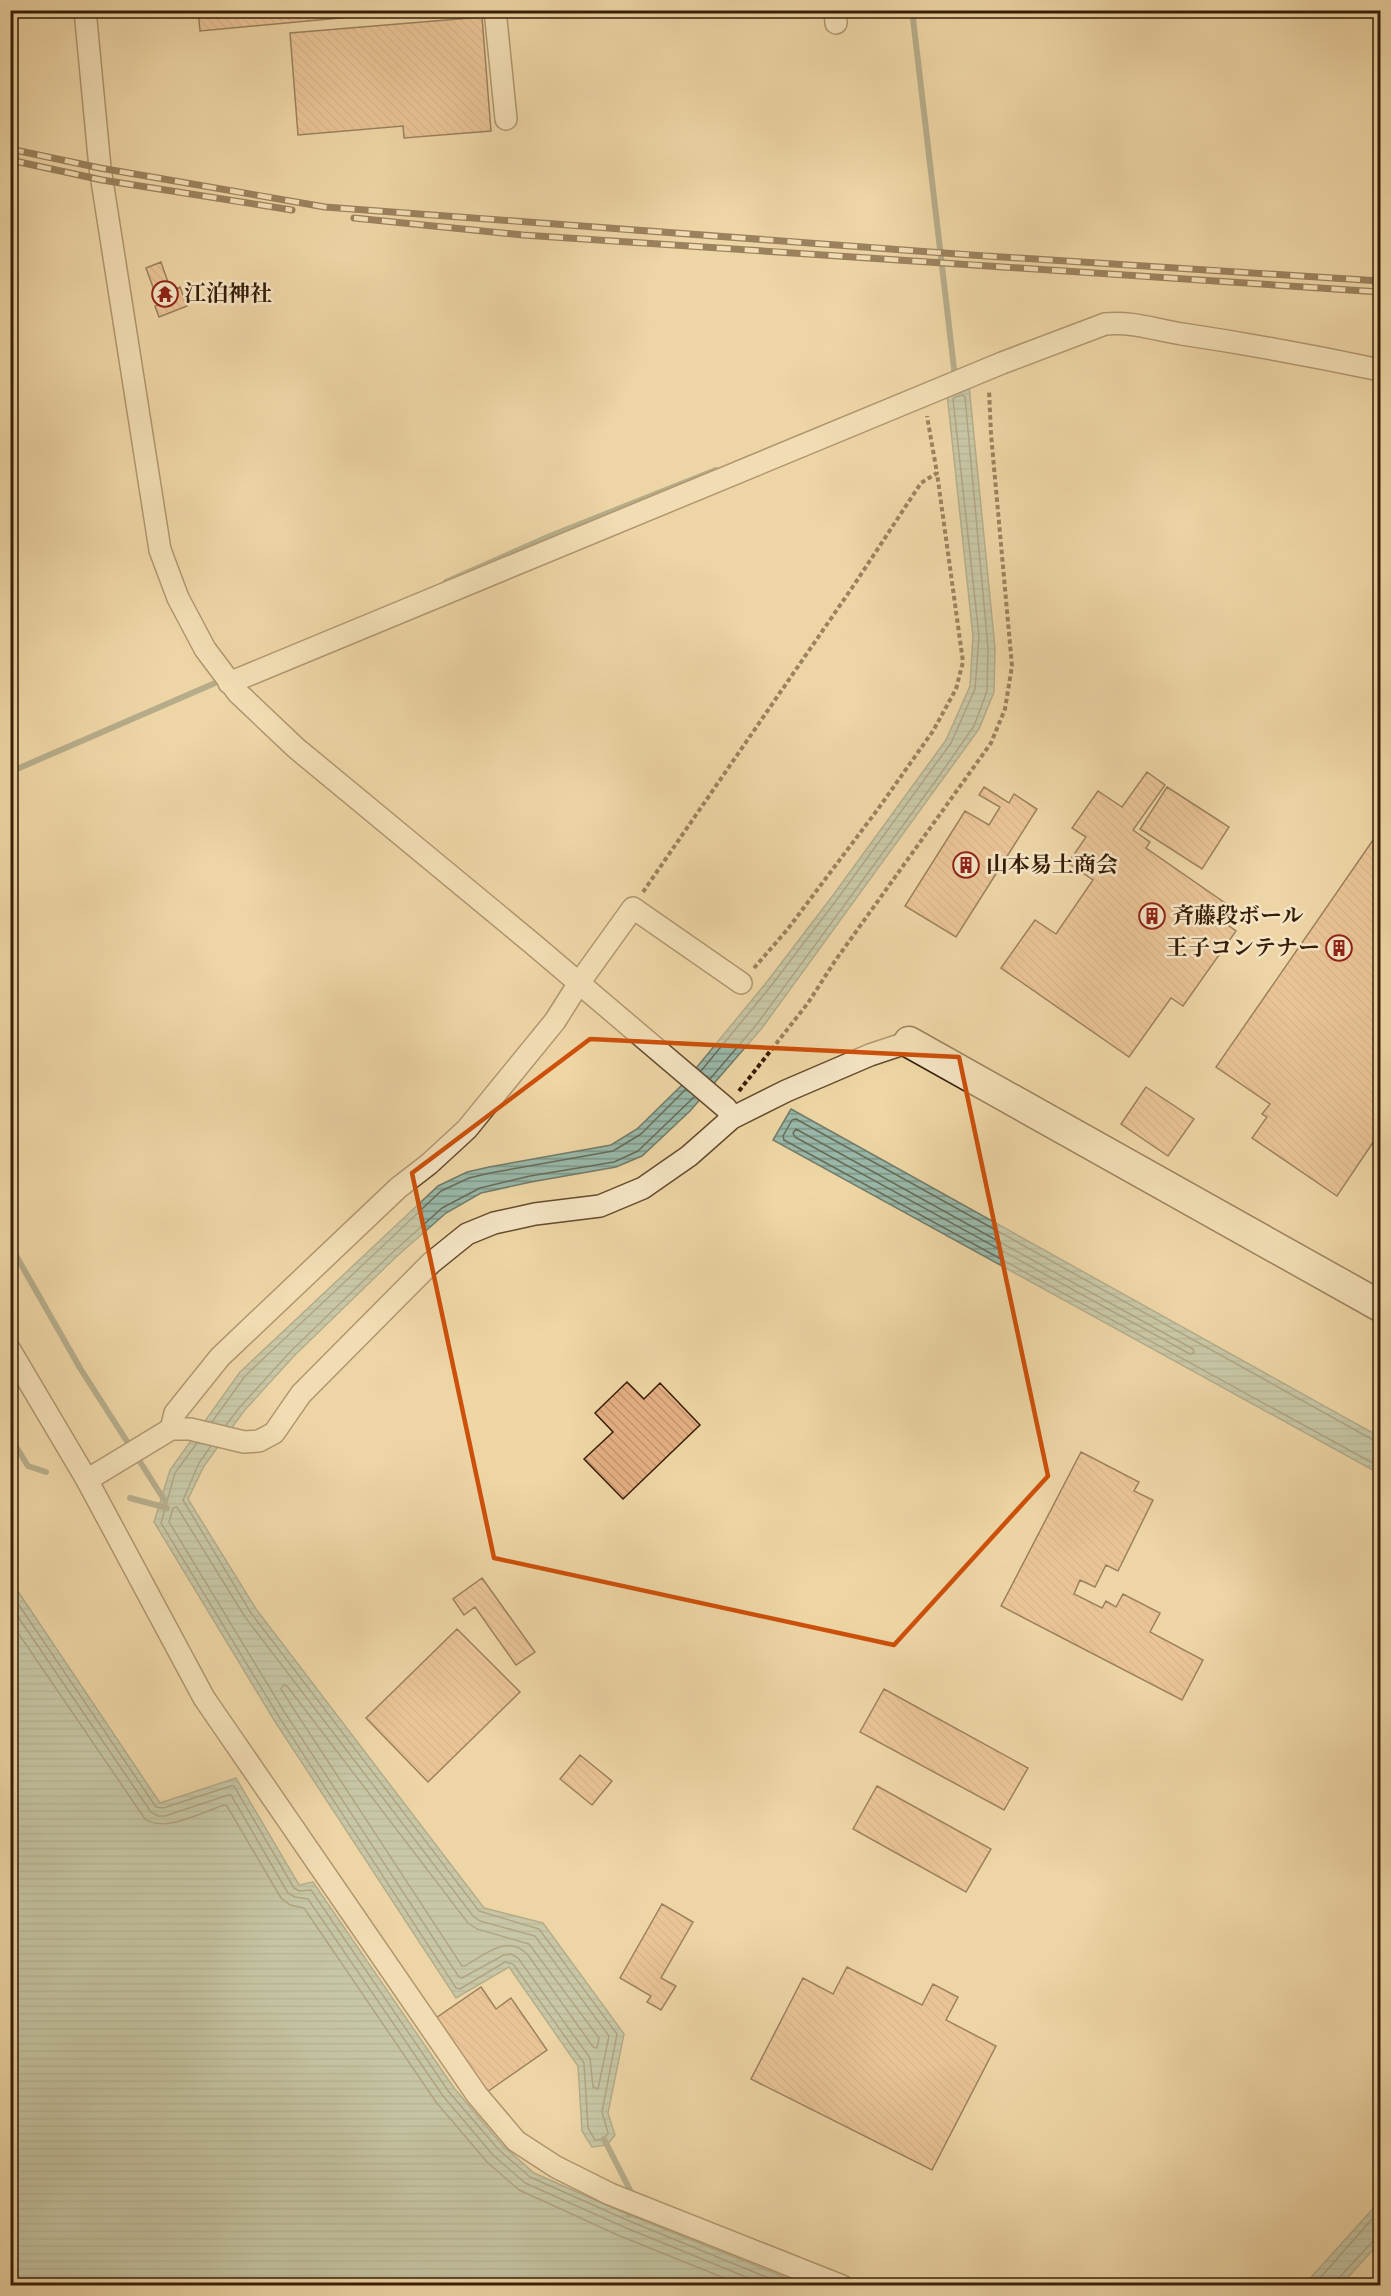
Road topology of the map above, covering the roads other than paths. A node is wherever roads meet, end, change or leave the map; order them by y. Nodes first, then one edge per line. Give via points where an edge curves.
1 (85, 10) edge
2 (495, 10) edge
3 (506, 119) dead end
4 (1380, 370) edge
5 (230, 683) junction
6 (579, 983) junction
7 (741, 983) road end
8 (909, 1042) joint
9 (724, 1108) junction
10 (1380, 1305) edge
11 (10, 1350) edge
12 (171, 1432) junction
13 (87, 1480) junction
14 (842, 2286) edge

1 - 5 street via 100,168 160,550 178,598 205,650
2 - 3 street
4 - 5 street via 1120,322 1105,324 983,370
5 - 6 street via 296,747
6 - 7 street via 633,908
6 - 9 street
6 - 12 street via 555,1021 467,1130 398,1188 220,1357 175,1413
8 - 9 street via 786,1090
8 - 10 street
9 - 12 street via 689,1156 643,1188 600,1206 535,1214 466,1234 431,1263 301,1394 274,1433 259,1441 244,1442
11 - 13 street
12 - 13 street
13 - 14 street via 204,1698 477,2095 516,2141 556,2167 610,2194

